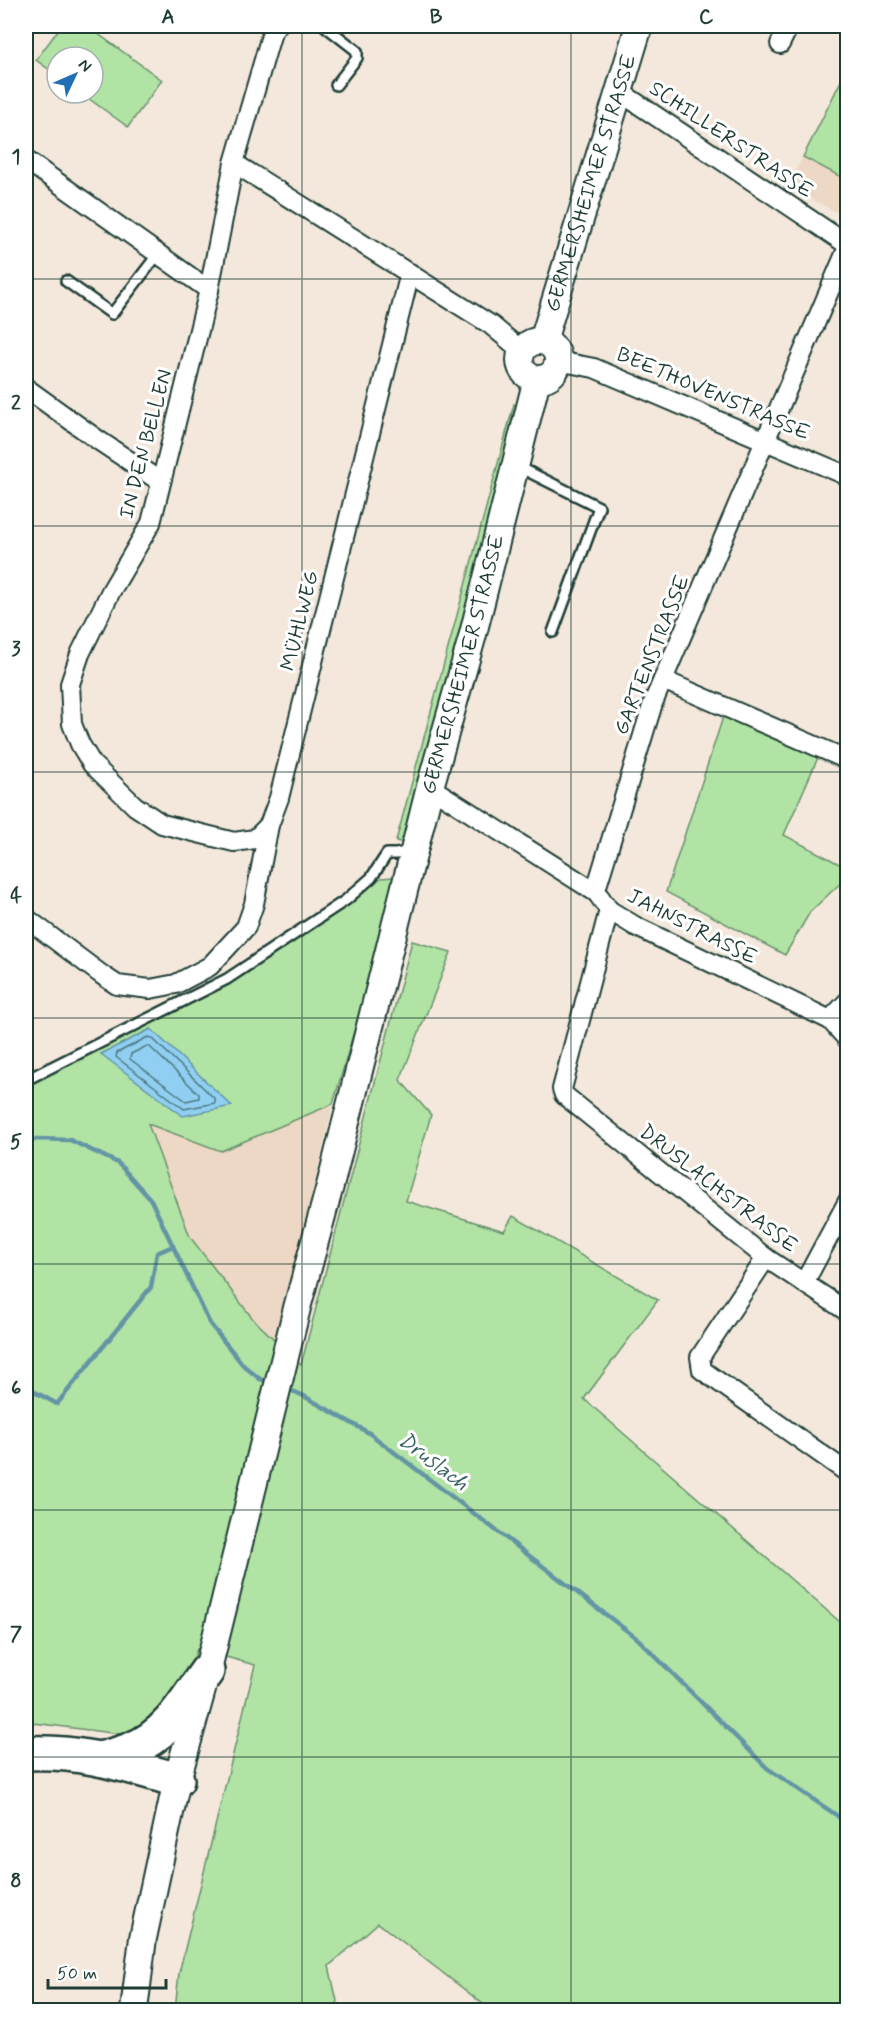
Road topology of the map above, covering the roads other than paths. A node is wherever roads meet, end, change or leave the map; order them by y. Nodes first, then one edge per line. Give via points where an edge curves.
1 (325, 26) edge
2 (639, 26) edge
3 (789, 26) edge
4 (271, 28) edge
5 (780, 44) dead end
6 (336, 85) dead end
7 (620, 92) junction
8 (234, 162) junction
9 (27, 164) edge
10 (848, 246) edge
11 (158, 254) junction
12 (411, 273) junction
13 (66, 281) dead end
14 (209, 290) junction
15 (541, 351) junction
16 (26, 388) edge
17 (765, 440) junction
18 (515, 465) junction
19 (848, 476) edge
20 (161, 482) junction
21 (554, 632) dead end
22 (663, 680) junction
23 (848, 760) edge
24 (430, 787) junction
25 (269, 825) junction
26 (415, 850) junction
27 (597, 892) junction
28 (609, 910) junction
29 (26, 918) edge
30 (848, 1001) edge
31 (830, 1020) junction
32 (848, 1040) edge
33 (26, 1080) edge
34 (848, 1201) edge
35 (766, 1258) junction
36 (804, 1283) junction
37 (848, 1312) edge
38 (848, 1473) edge
39 (207, 1671) junction
40 (26, 1753) edge
41 (100, 1759) junction
42 (177, 1780) junction
43 (134, 2010) edge

1 - 6 lane via 357,51 357,58
2 - 7 main road, GERMERSHEIMER STRASSE
3 - 5 street
4 - 8 street, IN DEN BELLEN
7 - 10 street, SCHILLERSTRASSE
7 - 15 main road, GERMERSHEIMER STRASSE
8 - 12 street
8 - 14 street, IN DEN BELLEN
9 - 11 street
10 - 17 street, GARTENSTRASSE
11 - 13 lane via 112,314
11 - 14 street
12 - 15 street via 491,325
12 - 25 street, MÜHLWEG via 282,787
14 - 20 street, IN DEN BELLEN
15 - 17 street, BEETHOVENSTRASSE via 594,368
15 - 18 main road, GERMERSHEIMER STRASSE via 557,367 549,376 537,379
16 - 20 street
17 - 19 street, BEETHOVENSTRASSE
17 - 22 street, GARTENSTRASSE
18 - 21 lane via 599,507
18 - 24 main road, GERMERSHEIMER STRASSE
20 - 25 street, IN DEN BELLEN via 151,523 80,654 70,684 72,724 92,764 135,806 162,824 234,842 255,839
22 - 23 street
22 - 27 street, GARTENSTRASSE
24 - 26 main road, GERMERSHEIMER STRASSE
24 - 27 street, JAHNSTRASSE
25 - 29 street, MÜHLWEG via 246,927 210,966 176,984 150,989 117,985
26 - 33 lane via 387,854 371,878 346,900 227,979
26 - 39 main road, GERMERSHEIMER STRASSE
27 - 28 street, JAHNSTRASSE
28 - 31 street, JAHNSTRASSE
28 - 35 street, DRUSLACHSTRASSE via 562,1089 564,1095
30 - 31 street
31 - 32 street, JAHNSTRASSE
34 - 36 street
35 - 36 street, DRUSLACHSTRASSE
35 - 38 street via 700,1357 702,1370
36 - 37 street, DRUSLACHSTRASSE
39 - 41 highway via 163,1730 133,1749
39 - 42 main road, GERMERSHEIMER STRASSE
40 - 41 highway via 69,1753
41 - 42 highway
42 - 43 main road, GERMERSHEIMER STRASSE via 143,1938

